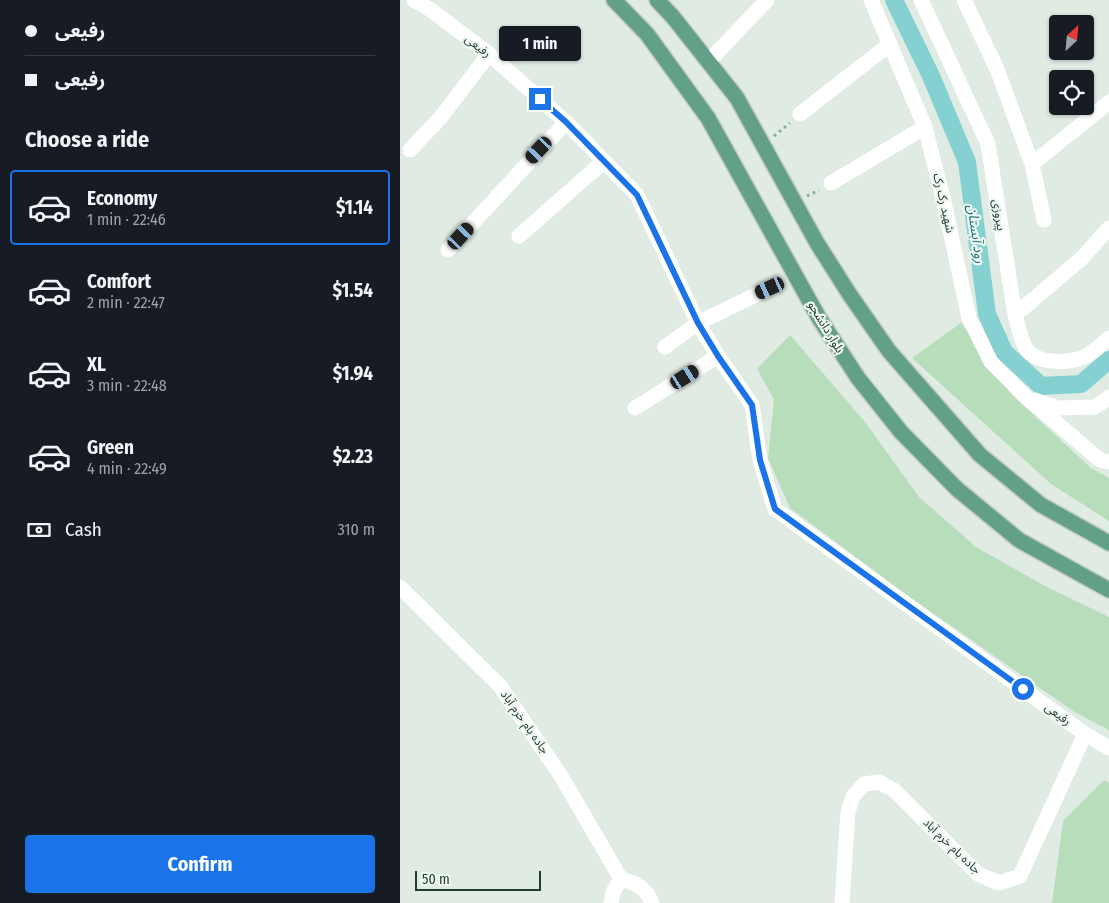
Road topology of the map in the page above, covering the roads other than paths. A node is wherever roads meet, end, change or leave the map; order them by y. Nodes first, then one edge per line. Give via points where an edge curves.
1 (414, 0) edge
2 (614, 0) edge
3 (657, 0) edge
4 (767, 0) edge
5 (871, 0) edge
6 (920, 0) edge
7 (964, 0) edge
8 (890, 44) junction
9 (489, 54) junction
10 (708, 61) junction
11 (1109, 102) edge
12 (800, 114) road end
13 (566, 122) junction
14 (925, 127) junction
15 (410, 150) dead end
16 (604, 162) junction
17 (1032, 164) junction
18 (832, 183) road end
19 (1044, 220) dead end
20 (1109, 228) edge
21 (519, 236) dead end
22 (448, 250) dead end
23 (770, 288) dead end
24 (1015, 315) junction
25 (698, 323) junction
26 (1109, 338) edge
27 (665, 347) dead end
28 (718, 356) junction
29 (1026, 397) junction
30 (1109, 397) edge
31 (635, 408) dead end
32 (1109, 462) edge
33 (1109, 543) edge
34 (400, 588) edge
35 (1109, 590) edge
36 (1085, 734) junction
37 (1109, 748) edge
38 (621, 879) junction
39 (610, 903) edge
40 (652, 903) edge
41 (842, 903) edge

1 - 9 street, رفیعی
2 - 35 main road, بلوار دانشجو via 647,34 708,118 819,318 858,378 901,432 957,489 1020,540
3 - 10 main road
4 - 10 street
5 - 8 street, شهید رک رک
6 - 24 street, پیروزی via 988,144
7 - 17 street via 997,69
8 - 12 street
8 - 14 street, شهید رک رک
9 - 13 street, رفیعی
9 - 15 street via 442,117
10 - 33 main road via 737,98 817,243 890,351 980,455 1041,505
11 - 17 street
13 - 16 street, رفیعی
13 - 22 street
14 - 18 street
14 - 29 street, شهید رک رک via 969,318 991,362
16 - 21 street
16 - 25 street, رفیعی via 637,195
17 - 19 street
20 - 24 street via 1081,259
23 - 25 street
24 - 26 street, پیروزی via 1030,354 1046,360 1068,362 1085,357
25 - 27 street
25 - 28 street, رفیعی
28 - 31 street
28 - 36 street, رفیعی via 752,405 760,460 775,509
29 - 30 street via 1058,408 1094,407
29 - 32 street via 1100,460
34 - 38 street, جاده بام خرم آباد via 500,686 561,776
36 - 37 street
36 - 41 street, جاده بام خرم آباد via 1020,876 1000,883 978,874 894,790 879,782 864,784 854,796 848,812
38 - 39 street
38 - 40 street via 638,884

